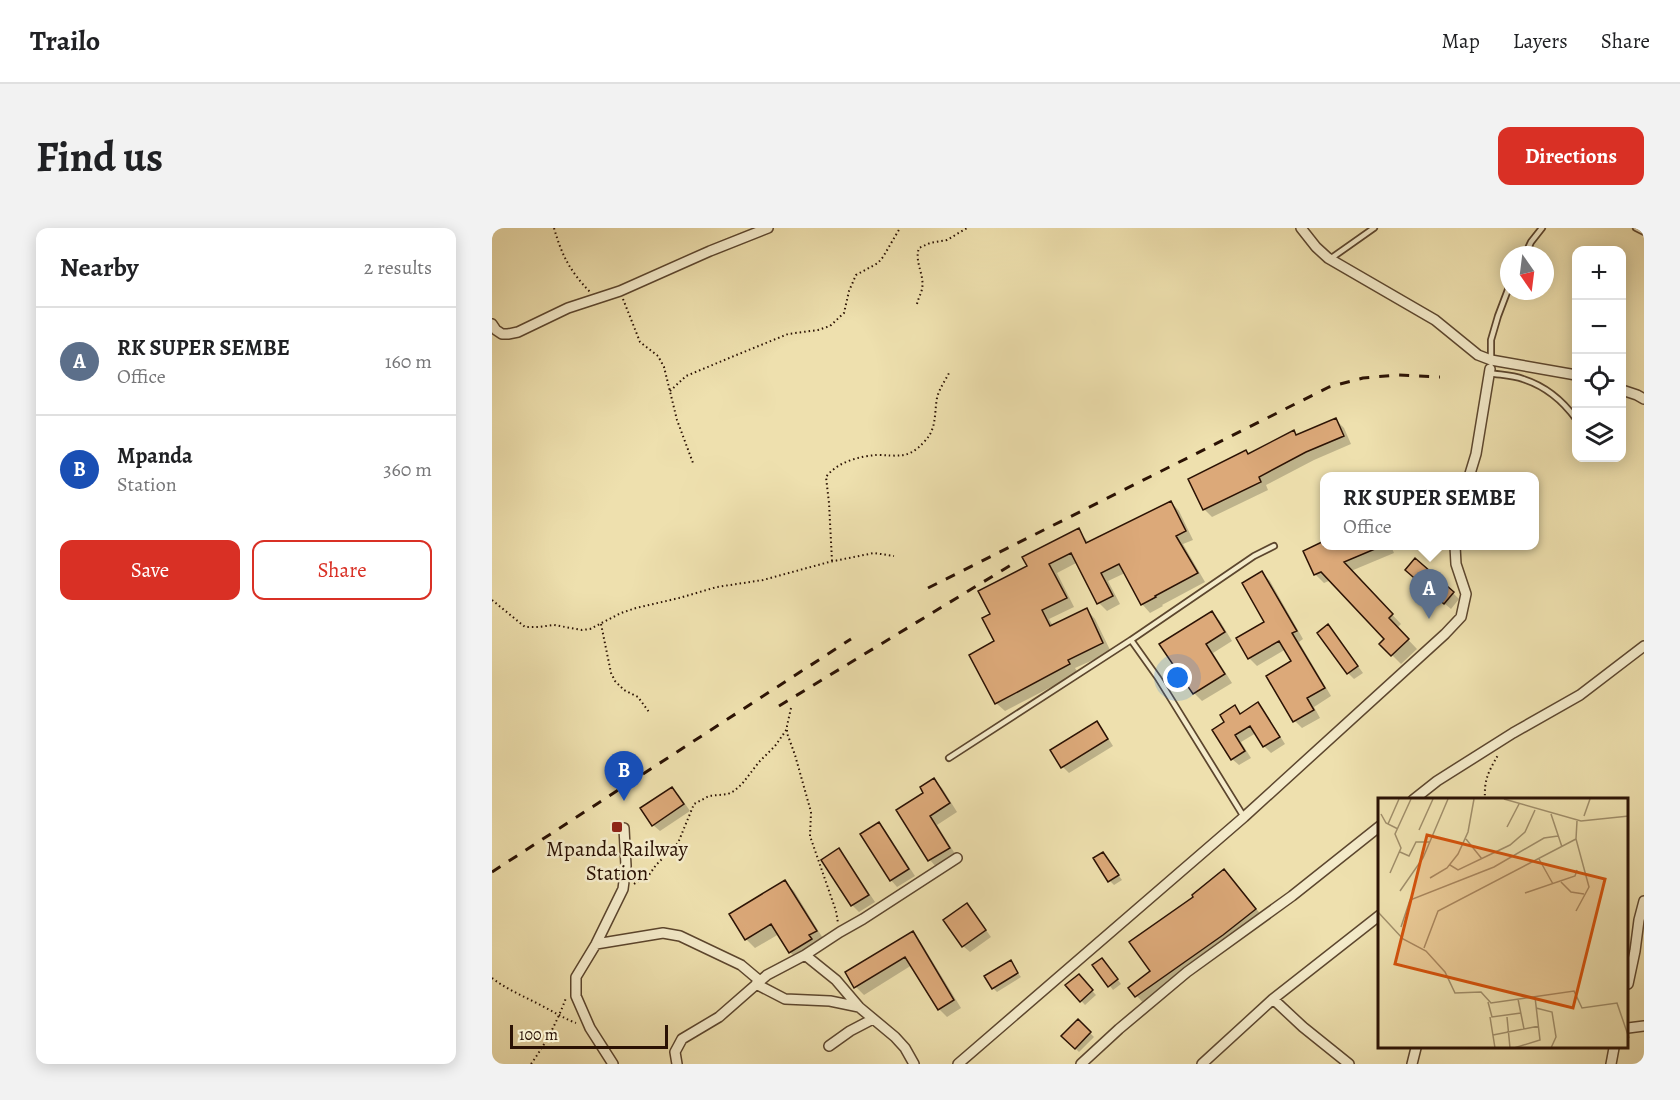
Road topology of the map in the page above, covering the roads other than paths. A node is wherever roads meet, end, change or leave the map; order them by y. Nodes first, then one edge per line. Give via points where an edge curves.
1 (739, 228) edge
2 (768, 228) edge
3 (1301, 228) edge
4 (1374, 228) edge
5 (1542, 228) edge
6 (1636, 228) edge
7 (1644, 232) edge
8 (743, 238) junction
9 (1529, 246) edge
10 (1330, 259) junction
11 (1504, 300) edge
12 (492, 324) edge
13 (1490, 367) junction
14 (1572, 375) edge
15 (1626, 391) edge
16 (1644, 399) edge
17 (1572, 415) edge
18 (1471, 472) edge
19 (1274, 546) dead end
20 (1455, 550) edge
21 (1131, 640) junction
22 (1644, 646) edge
23 (949, 758) dead end
24 (1416, 798) edge
25 (1244, 817) junction
26 (624, 828) dead end
27 (1378, 828) edge
28 (957, 858) dead end
29 (1644, 901) edge
30 (1378, 917) edge
31 (596, 944) junction
32 (805, 955) junction
33 (1629, 979) edge
34 (758, 983) junction
35 (1273, 999) junction
36 (860, 1007) junction
37 (873, 1019) junction
38 (1644, 1026) edge
39 (1629, 1028) edge
40 (829, 1046) dead end
41 (1416, 1049) edge
42 (1614, 1049) edge
43 (612, 1064) edge
44 (676, 1064) edge
45 (914, 1064) edge
46 (958, 1064) edge
47 (1081, 1064) edge
48 (1202, 1064) edge
49 (1349, 1064) edge
50 (1412, 1064) edge
51 (1611, 1064) edge

1 - 8 street
2 - 8 street
3 - 10 street
4 - 10 lane
5 - 9 lane
6 - 7 lane
8 - 12 street via 518,332 502,334
10 - 13 street via 1435,320
11 - 13 lane via 1491,340
13 - 14 street
13 - 17 lane via 1538,385
13 - 18 street
15 - 16 street
19 - 21 lane
20 - 25 street via 1466,594 1461,617
21 - 23 lane
21 - 25 lane
22 - 24 street via 1580,695 1504,739
25 - 46 street
26 - 31 street via 623,890
27 - 47 street via 1187,972
28 - 32 street
29 - 33 street
30 - 35 street
31 - 34 street via 663,933 680,936 741,965
31 - 43 street via 576,977 576,996
32 - 34 street
32 - 36 street via 836,980
34 - 36 street via 785,999
34 - 44 street via 719,1017 682,1039 675,1052
35 - 48 street
35 - 49 street
36 - 37 street
37 - 40 street
37 - 45 street via 905,1048
38 - 39 street
41 - 50 street
42 - 51 street

